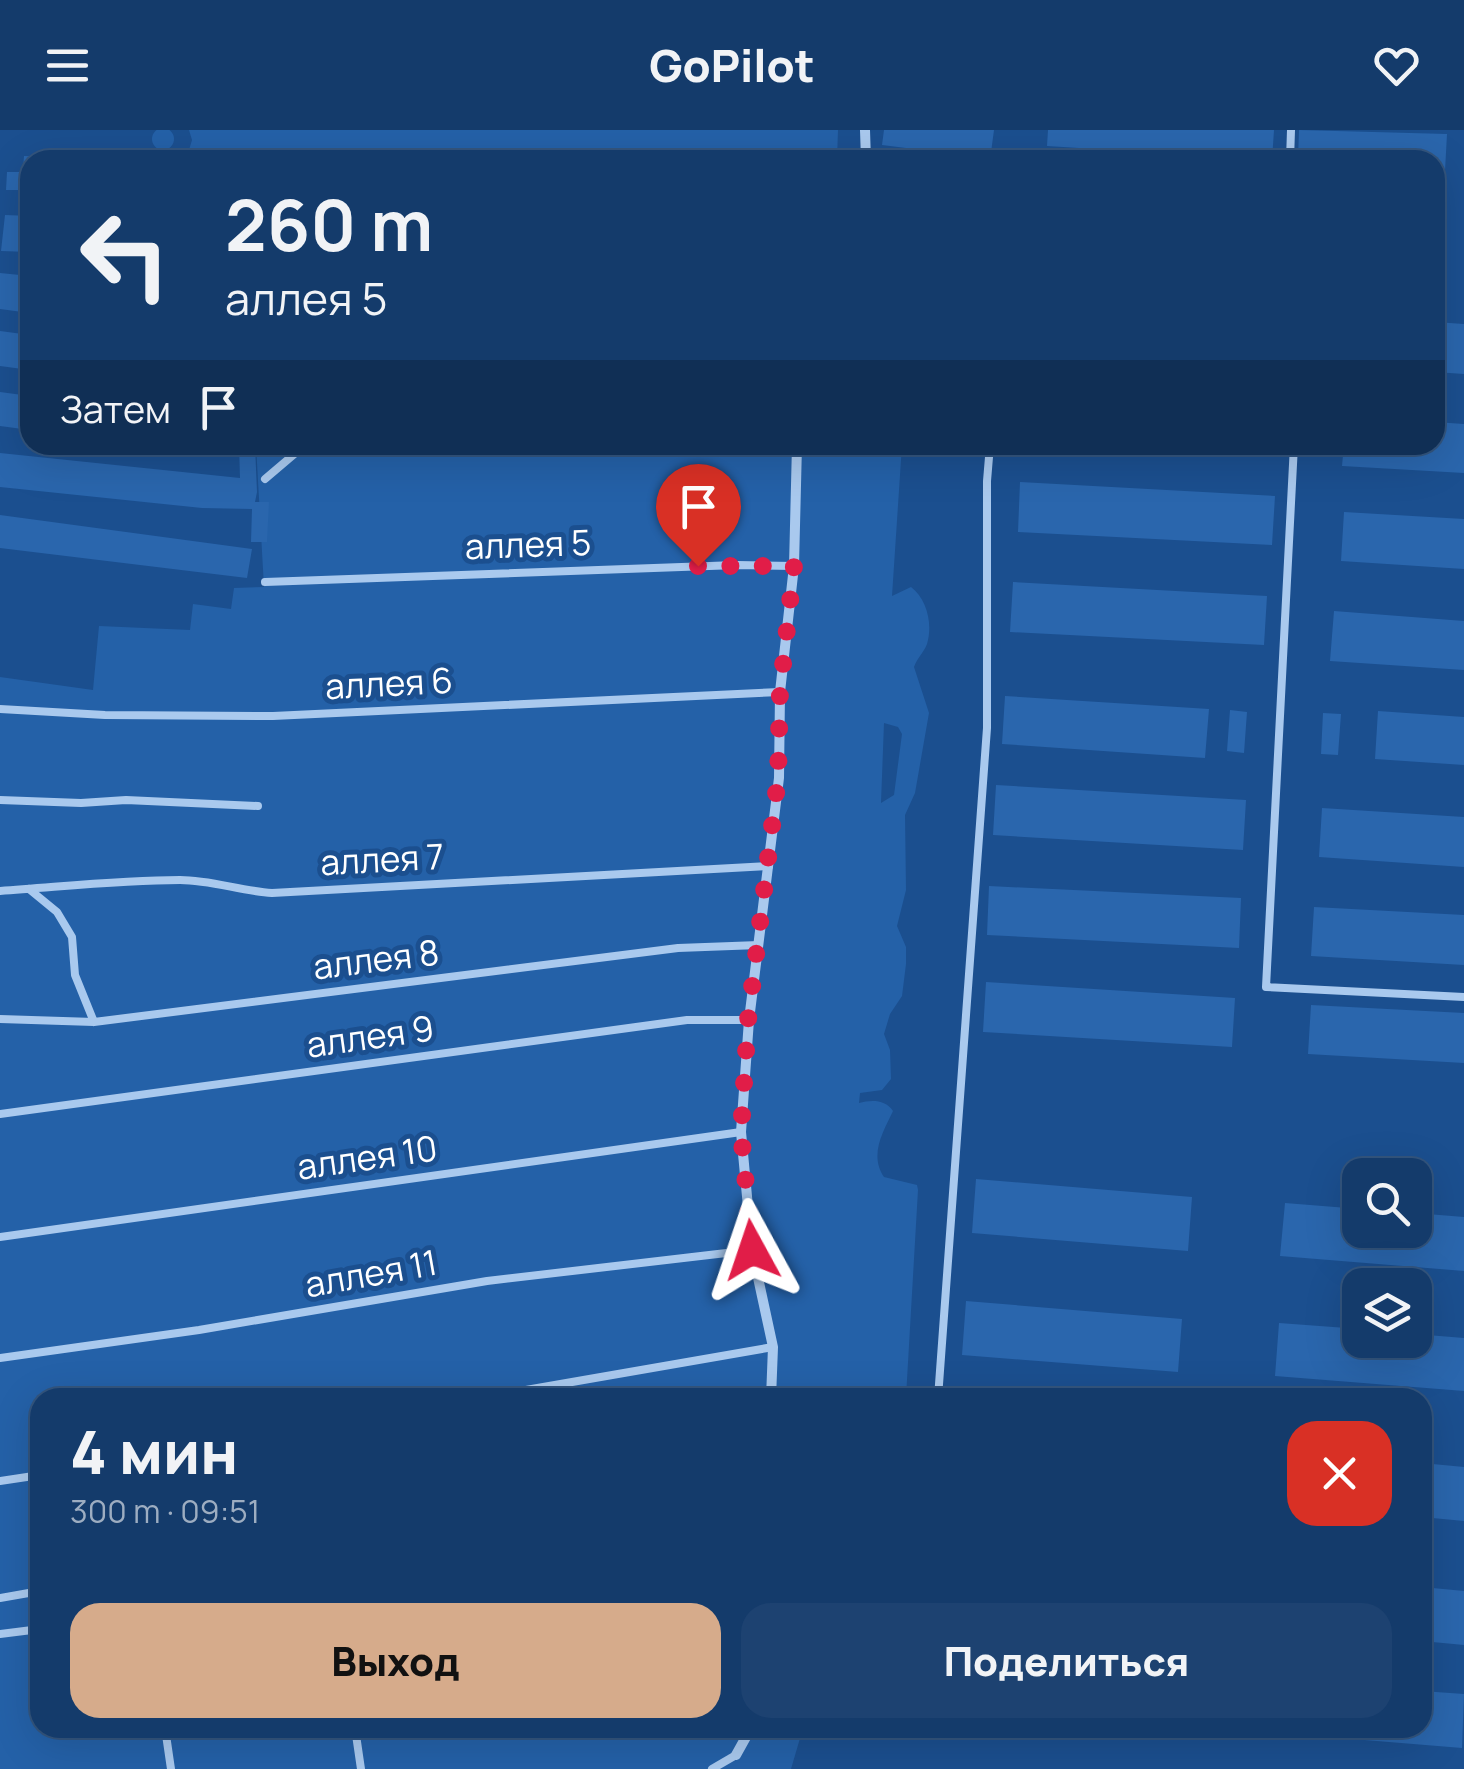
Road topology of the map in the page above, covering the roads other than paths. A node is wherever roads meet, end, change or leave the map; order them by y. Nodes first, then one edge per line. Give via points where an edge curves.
1 (294, 455) edge
2 (797, 455) edge
3 (989, 455) edge
4 (1293, 455) edge
5 (265, 480) dead end
6 (794, 566) junction
7 (265, 582) dead end
8 (780, 692) junction
9 (0, 709) edge
10 (0, 800) edge
11 (258, 806) dead end
12 (769, 866) junction
13 (29, 889) junction
14 (0, 891) edge
15 (759, 945) junction
16 (1464, 998) edge
17 (0, 1019) edge
18 (748, 1020) junction
19 (94, 1022) junction
20 (0, 1114) edge
21 (741, 1132) junction
22 (0, 1238) edge
23 (752, 1250) junction
24 (773, 1347) junction
25 (0, 1358) edge
26 (537, 1388) edge
27 (772, 1388) edge
28 (939, 1388) edge
29 (30, 1477) edge
30 (0, 1481) edge
31 (30, 1593) edge
32 (0, 1598) edge
33 (30, 1630) edge
34 (0, 1634) edge
35 (166, 1738) edge
36 (357, 1738) edge
37 (747, 1738) edge
38 (736, 1755) joint
39 (170, 1769) edge
40 (360, 1769) edge
41 (712, 1769) edge

1 - 5 lane
2 - 6 street
3 - 28 lane via 988,728
4 - 16 lane via 1266,987
6 - 7 lane, аллея 5
6 - 8 street
8 - 9 lane, аллея 6 via 273,716
8 - 12 street
10 - 11 lane
12 - 13 lane, аллея 7 via 272,893 183,880
12 - 15 street
13 - 14 lane, аллея 7
13 - 19 lane via 57,912 72,937 76,975
15 - 18 street
15 - 19 lane, аллея 8 via 678,948
17 - 19 lane, аллея 8
18 - 20 lane, аллея 9 via 687,1020
18 - 21 street
21 - 22 lane, аллея 10
21 - 23 street
23 - 24 street
23 - 25 lane, аллея 11 via 487,1281
24 - 26 lane
24 - 27 street
29 - 30 lane
31 - 32 lane
33 - 34 lane
35 - 39 lane
36 - 40 lane
37 - 38 street
38 - 41 lane

